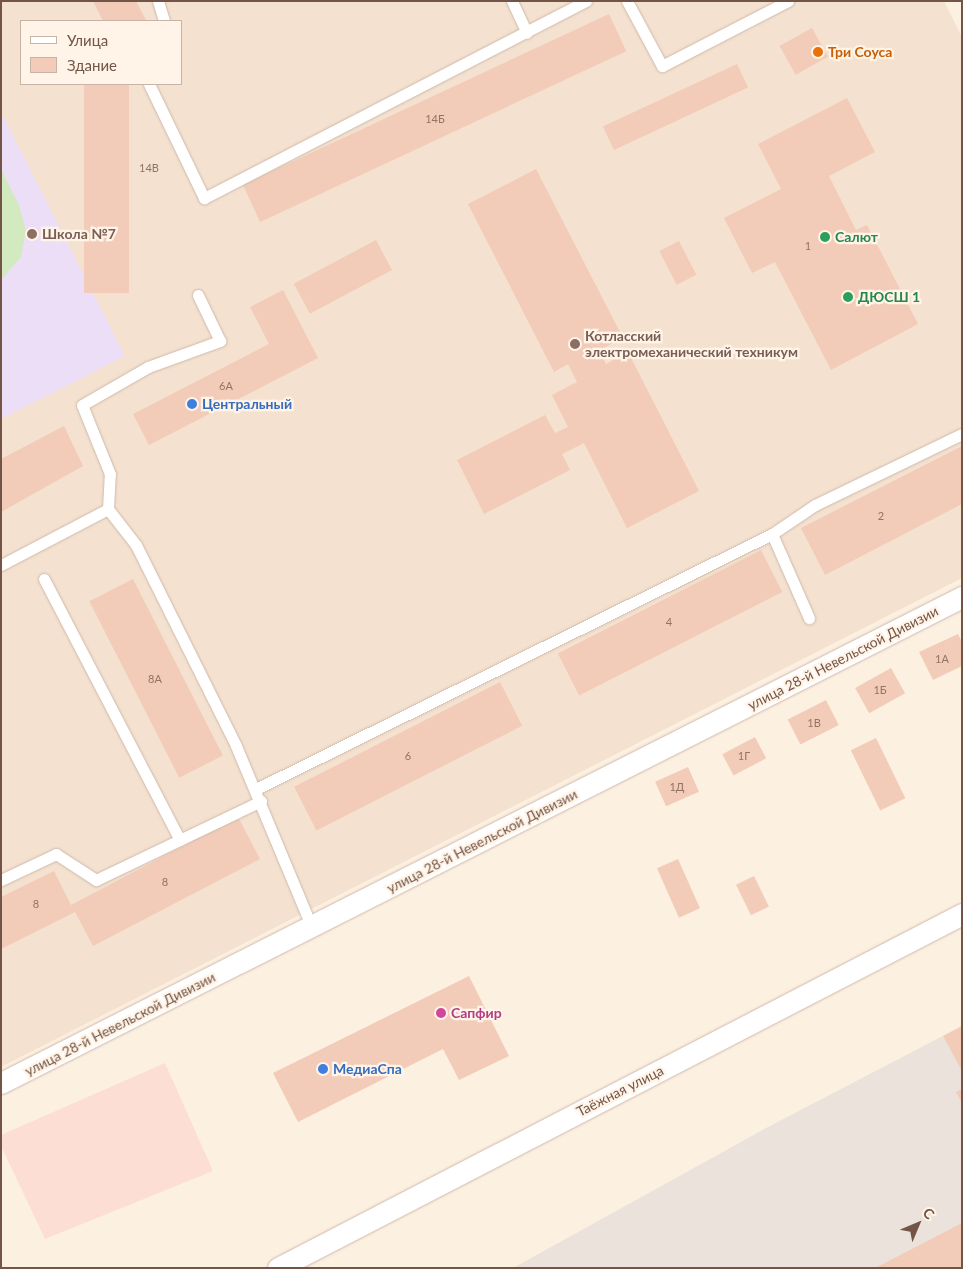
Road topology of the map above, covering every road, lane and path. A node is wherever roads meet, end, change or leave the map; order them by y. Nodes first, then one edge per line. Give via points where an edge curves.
1 (158, 1) edge
2 (512, 1) edge
3 (586, 1) edge
4 (627, 1) edge
5 (788, 1) edge
6 (164, 20) edge
7 (527, 33) junction
8 (148, 85) edge
9 (198, 295) dead end
10 (962, 434) edge
11 (108, 510) junction
12 (772, 534) junction
13 (1, 565) edge
14 (44, 579) dead end
15 (962, 597) edge
16 (809, 618) dead end
17 (256, 789) junction
18 (260, 801) junction
19 (180, 840) junction
20 (1, 880) edge
21 (962, 914) edge
22 (312, 928) junction
23 (1, 1083) edge
24 (278, 1268) edge

1 - 6 lane
2 - 7 lane
3 - 7 lane
4 - 5 lane via 662,66
7 - 8 lane via 204,198
9 - 11 lane via 220,341 148,367 82,405 110,474
10 - 12 lane via 815,505
11 - 13 lane
11 - 17 lane via 136,545
12 - 16 lane
12 - 17 lane
14 - 19 lane
15 - 22 street, улица 28-й Невельской Дивизии
17 - 18 lane
18 - 19 lane
18 - 22 lane
19 - 20 lane via 96,880 56,854
21 - 24 street, Таёжная улица
22 - 23 street, улица 28-й Невельской Дивизии

